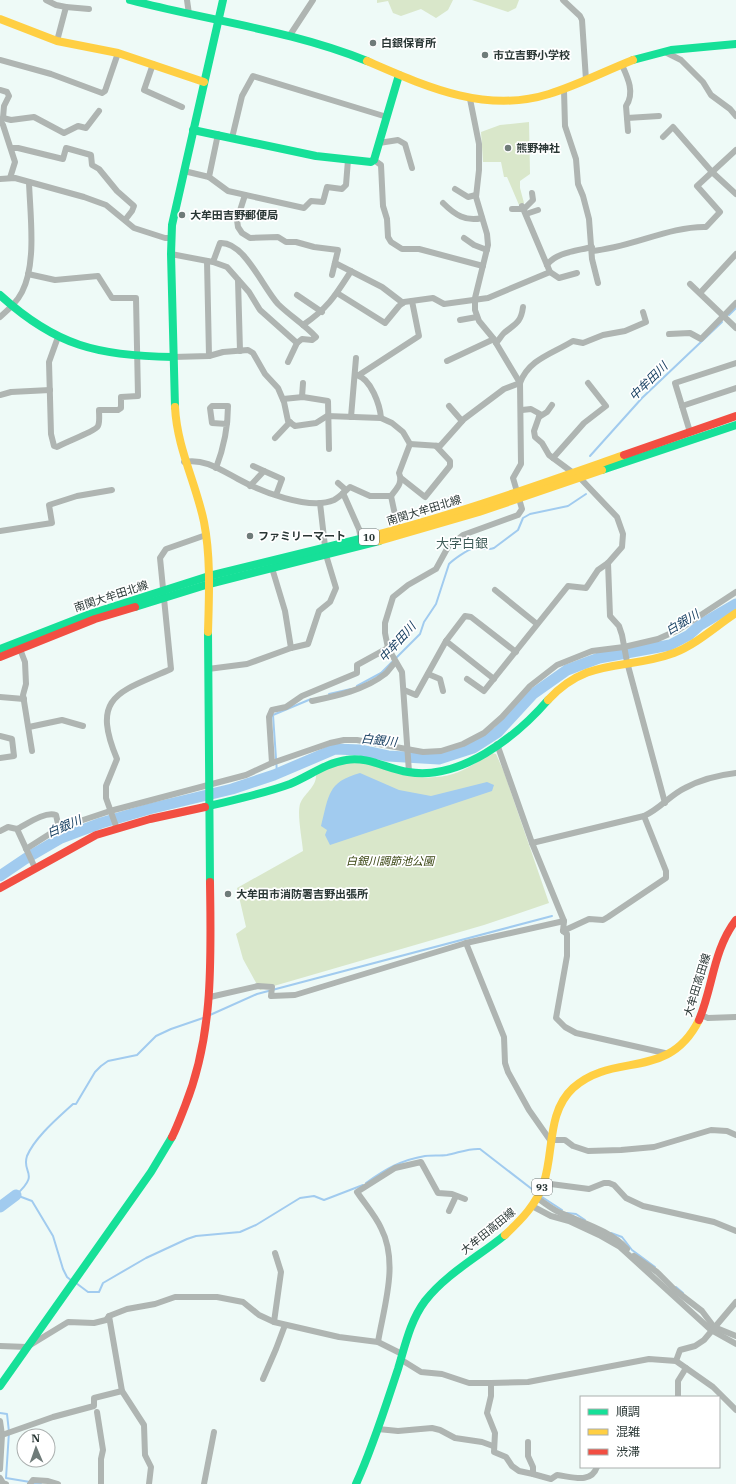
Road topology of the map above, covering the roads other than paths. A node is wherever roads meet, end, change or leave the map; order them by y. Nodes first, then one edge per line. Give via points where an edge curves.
1 (46, 0) edge
2 (130, 0) edge
3 (187, 0) edge
4 (223, 0) edge
5 (313, 0) edge
6 (562, 0) edge
7 (66, 7) junction
8 (89, 8) dead end
9 (189, 14) junction
10 (0, 19) edge
11 (219, 20) junction
12 (290, 35) junction
13 (57, 41) junction
14 (736, 44) edge
15 (665, 52) junction
16 (118, 53) junction
17 (0, 60) edge
18 (152, 64) junction
19 (622, 65) junction
20 (399, 75) junction
21 (586, 80) junction
22 (204, 82) junction
23 (0, 90) edge
24 (564, 90) junction
25 (470, 99) junction
26 (182, 107) dead end
27 (99, 111) dead end
28 (659, 116) dead end
29 (736, 116) edge
30 (387, 117) junction
31 (627, 118) junction
32 (1, 120) edge
33 (193, 130) junction
34 (628, 131) dead end
35 (218, 134) junction
36 (663, 137) dead end
37 (232, 138) junction
38 (379, 143) junction
39 (11, 148) junction
40 (736, 150) edge
41 (348, 160) junction
42 (374, 160) junction
43 (412, 168) dead end
44 (184, 171) junction
45 (712, 172) junction
46 (209, 177) junction
47 (10, 178) junction
48 (0, 179) edge
49 (29, 182) junction
50 (456, 190) dead end
51 (532, 192) dead end
52 (736, 194) edge
53 (245, 195) junction
54 (476, 195) junction
55 (443, 203) dead end
56 (512, 209) dead end
57 (524, 210) junction
58 (538, 210) dead end
59 (482, 218) junction
60 (125, 220) junction
61 (171, 238) junction
62 (464, 238) dead end
63 (592, 249) junction
64 (487, 250) junction
65 (171, 254) junction
66 (735, 257) edge
67 (210, 261) junction
68 (335, 262) junction
69 (547, 265) junction
70 (483, 266) junction
71 (351, 271) junction
72 (550, 272) junction
73 (577, 273) dead end
74 (28, 274) junction
75 (332, 275) dead end
76 (238, 280) junction
77 (598, 283) dead end
78 (690, 284) dead end
79 (337, 293) junction
80 (700, 293) junction
81 (0, 295) edge
82 (297, 295) dead end
83 (475, 300) junction
84 (412, 301) junction
85 (403, 303) junction
86 (736, 303) edge
87 (12, 307) junction
88 (523, 307) dead end
89 (322, 312) junction
90 (643, 312) dead end
91 (724, 316) junction
92 (0, 317) edge
93 (477, 317) junction
94 (460, 320) dead end
95 (303, 324) junction
96 (736, 328) edge
97 (669, 334) dead end
98 (58, 337) junction
99 (495, 341) junction
100 (297, 343) junction
101 (240, 351) junction
102 (209, 356) junction
103 (138, 357) junction
104 (173, 357) junction
105 (356, 358) dead end
106 (448, 361) dead end
107 (288, 362) dead end
108 (736, 363) edge
109 (356, 374) junction
110 (302, 383) dead end
111 (520, 383) junction
112 (588, 383) dead end
113 (736, 388) edge
114 (50, 390) junction
115 (0, 395) edge
116 (302, 397) junction
117 (283, 399) junction
118 (552, 405) dead end
119 (449, 406) dead end
120 (682, 406) junction
121 (522, 410) junction
122 (327, 416) junction
123 (736, 416) edge
124 (351, 417) junction
125 (539, 417) junction
126 (381, 418) junction
127 (290, 422) junction
128 (462, 422) junction
129 (227, 424) dead end
130 (736, 425) edge
131 (690, 432) junction
132 (275, 438) dead end
133 (410, 444) junction
134 (436, 446) junction
135 (329, 450) dead end
136 (553, 458) junction
137 (184, 462) junction
138 (253, 466) dead end
139 (216, 468) junction
140 (264, 470) junction
141 (574, 472) junction
142 (401, 478) junction
143 (580, 478) junction
144 (338, 483) dead end
145 (250, 486) junction
146 (112, 490) dead end
147 (344, 492) junction
148 (276, 495) junction
149 (391, 496) junction
150 (518, 496) junction
151 (320, 503) junction
152 (398, 529) junction
153 (0, 531) edge
154 (206, 535) junction
155 (361, 539) junction
156 (326, 552) junction
157 (608, 563) junction
158 (272, 568) junction
159 (209, 580) junction
160 (495, 590) dead end
161 (736, 592) edge
162 (164, 594) junction
163 (736, 613) edge
164 (537, 624) junction
165 (446, 641) junction
166 (291, 648) junction
167 (388, 648) junction
168 (625, 648) junction
169 (0, 649) edge
170 (20, 649) junction
171 (516, 652) junction
172 (0, 657) edge
173 (394, 660) junction
174 (628, 663) junction
175 (208, 669) junction
176 (428, 674) junction
177 (468, 679) dead end
178 (494, 679) junction
179 (404, 690) junction
180 (443, 691) dead end
181 (0, 697) edge
182 (24, 700) junction
183 (312, 701) dead end
184 (83, 726) dead end
185 (29, 727) junction
186 (0, 736) edge
187 (497, 744) junction
188 (408, 750) junction
189 (32, 751) dead end
190 (0, 758) edge
191 (275, 762) junction
192 (409, 770) junction
193 (736, 773) edge
194 (210, 786) junction
195 (210, 803) junction
196 (665, 803) junction
197 (111, 812) junction
198 (644, 816) junction
199 (116, 827) junction
200 (59, 828) junction
201 (17, 829) junction
202 (0, 831) edge
203 (532, 843) junction
204 (27, 850) junction
205 (35, 868) junction
206 (0, 888) edge
207 (736, 920) edge
208 (564, 921) junction
209 (564, 931) junction
210 (466, 943) junction
211 (210, 997) junction
212 (701, 1015) junction
213 (736, 1017) edge
214 (670, 1055) junction
215 (736, 1135) edge
216 (550, 1140) junction
217 (544, 1182) junction
218 (456, 1196) junction
219 (537, 1198) junction
220 (465, 1199) dead end
221 (532, 1206) junction
222 (450, 1211) dead end
223 (736, 1231) edge
224 (275, 1253) dead end
225 (736, 1302) edge
226 (109, 1316) junction
227 (274, 1322) junction
228 (285, 1324) junction
229 (712, 1329) junction
230 (736, 1336) edge
231 (378, 1342) junction
232 (736, 1344) edge
233 (0, 1346) edge
234 (27, 1347) junction
235 (401, 1357) junction
236 (676, 1360) junction
237 (686, 1368) junction
238 (263, 1379) dead end
239 (491, 1383) junction
240 (0, 1386) edge
241 (122, 1391) junction
242 (678, 1396) edge
243 (736, 1410) edge
244 (97, 1412) dead end
245 (0, 1420) edge
246 (378, 1429) junction
247 (214, 1432) dead end
248 (2, 1435) junction
249 (528, 1442) dead end
250 (493, 1446) junction
251 (596, 1468) edge
252 (0, 1469) edge
253 (533, 1474) junction
254 (0, 1478) edge
255 (6, 1484) edge
256 (30, 1484) edge
257 (58, 1484) edge
258 (102, 1484) edge
259 (149, 1484) edge
260 (204, 1484) edge
261 (356, 1484) edge

1 - 7 street
2 - 9 street
3 - 9 street
4 - 11 street
5 - 12 street
6 - 21 street via 582,20
7 - 8 street
7 - 13 street
9 - 11 street
10 - 13 street
11 - 12 street
11 - 22 street
12 - 20 street via 335,48
13 - 16 street
14 - 15 street
15 - 19 street
15 - 29 street via 680,60 711,95
16 - 17 street via 105,91 102,93 51,74
16 - 18 street
18 - 22 street
18 - 26 street via 144,90
19 - 21 street
19 - 31 street via 629,81 630,100 626,106
20 - 25 street
20 - 30 street
21 - 24 street
22 - 33 street
23 - 32 street via 7,92 9,96
24 - 25 street via 517,101
24 - 63 street via 565,126 576,158 578,184 589,218
25 - 54 street via 479,144
27 - 32 street via 86,128 78,126 64,133 34,117
28 - 31 street
30 - 37 street via 253,76 242,96
30 - 38 street
31 - 34 street
32 - 39 street
33 - 35 street
33 - 44 street
35 - 37 street
35 - 46 street
36 - 45 street via 672,127
37 - 41 street via 316,156
38 - 42 street
38 - 43 street via 398,140 405,144
39 - 47 street via 15,162
39 - 60 street via 63,159 66,148 91,155 92,165 99,168 134,206
40 - 45 street
41 - 42 street via 368,163
41 - 53 street via 346,185 342,189 327,187 323,202 311,202 304,208
42 - 70 street via 380,165 383,206 391,242 402,248 419,249
44 - 46 street
44 - 61 street
45 - 52 street
45 - 63 street via 697,186 720,212 706,227 690,227 639,242
46 - 53 street via 228,191
47 - 48 street
47 - 49 street
49 - 60 street via 106,205
49 - 74 street via 31,256
50 - 54 street via 468,197
51 - 57 street via 533,200
53 - 68 street via 237,220 242,234 250,238 278,237 286,242 338,250
54 - 59 street
55 - 59 street via 454,214 466,220
56 - 57 street
57 - 58 street
57 - 69 street
59 - 64 street via 487,234
60 - 61 street via 143,232
61 - 65 street
62 - 64 street
63 - 69 street via 558,256 551,259
63 - 77 street
64 - 70 street
65 - 67 street
65 - 104 street
66 - 80 street
67 - 76 street via 227,267
67 - 95 street via 220,243 228,242 260,277 277,303
67 - 102 street
68 - 71 street
68 - 75 street
69 - 72 street
70 - 83 street
71 - 79 street
71 - 85 street via 382,287
72 - 73 street via 559,278
72 - 83 street via 488,298
74 - 87 street via 22,291
74 - 103 street via 55,280 98,276 112,298 136,298
76 - 100 street via 260,310
76 - 101 street
78 - 80 street
79 - 85 street via 385,323
79 - 89 street
80 - 91 street
81 - 87 street
82 - 89 street
83 - 84 street via 444,304 433,298
83 - 93 street
84 - 85 street
84 - 109 street via 419,336
86 - 91 street
87 - 92 street
87 - 98 street
88 - 99 street via 519,320
89 - 95 street
90 - 111 street via 646,322 625,331 603,335 582,343 573,341 535,362 524,372
91 - 96 street
91 - 97 street via 701,339 690,333
93 - 94 street
93 - 99 street
95 - 100 street via 316,336 312,340 302,339
98 - 103 street via 99,352
98 - 114 street via 49,362
99 - 106 street
99 - 111 street
100 - 107 street
101 - 102 street
101 - 117 street via 248,350 253,353
102 - 104 street
103 - 104 street
103 - 114 street via 138,396 121,397 121,408 118,410 99,410 99,425 96,430 57,447 54,446 51,434
104 - 137 street via 176,426
105 - 109 street
108 - 120 street via 675,383
109 - 124 street
109 - 126 street via 365,380 373,394
110 - 116 street
111 - 121 street
111 - 128 street via 504,390
112 - 136 street via 606,406 584,423
113 - 120 street
114 - 115 street
116 - 117 street
116 - 122 street via 328,401
117 - 127 street
118 - 125 street
119 - 128 street
120 - 131 street
121 - 125 street via 536,411 540,414
121 - 150 street via 521,464 513,478
122 - 124 street
122 - 127 street via 316,423 295,426
122 - 135 street
123 - 131 street, 南関大牟田北線 / 10
124 - 126 street
125 - 136 street via 534,430 535,437
126 - 133 street via 403,432
127 - 132 street
128 - 134 street via 446,441
129 - 139 street via 225,442
130 - 143 street, 南関大牟田北線 / 10
131 - 141 street, 南関大牟田北線 / 10
133 - 134 street
133 - 142 street via 399,473
134 - 142 street via 450,461 450,466 424,497
136 - 141 street
137 - 139 street via 193,460
137 - 154 street
138 - 140 street
139 - 145 street
140 - 145 street
140 - 148 street via 282,479
141 - 143 street
141 - 150 street, 南関大牟田北線 / 10
142 - 149 street via 400,485
143 - 150 street, 南関大牟田北線 / 10
143 - 157 street via 617,517 620,524 623,534 622,547
144 - 147 street
145 - 148 street
146 - 153 street via 77,496 49,505 52,522
147 - 149 street via 350,487 370,496
147 - 151 street via 333,500
147 - 155 street
148 - 151 street via 308,503
149 - 152 street
150 - 152 street, 南関大牟田北線 / 10
150 - 156 street, 南関大牟田北線 / 10 via 411,532
150 - 167 street via 522,509 518,515 463,535 448,547 436,569 408,585 394,597 385,623
151 - 156 street
152 - 155 street, 南関大牟田北線 / 10
154 - 159 street
154 - 162 street via 166,549 160,558
155 - 156 street, 南関大牟田北線 / 10
156 - 158 street, 南関大牟田北線 / 10
156 - 159 street, 南関大牟田北線 / 10
156 - 166 street via 336,588 330,602 319,611 308,644
157 - 164 street via 598,570 586,588 568,586
157 - 168 street via 610,616 619,626
158 - 159 street, 南関大牟田北線 / 10
158 - 166 street via 286,611
159 - 162 street, 南関大牟田北線 / 10
159 - 175 street
160 - 164 street
161 - 168 street via 678,630 658,639
162 - 169 street, 南関大牟田北線 / 10 via 90,614
162 - 170 street, 南関大牟田北線 / 10
162 - 197 street via 171,669 126,690 113,700 107,711 108,738 117,759 106,786 106,798
163 - 174 street via 702,638 676,652 655,659
164 - 171 street
165 - 171 street via 465,616 472,617
165 - 176 street
165 - 178 street
166 - 175 street via 247,664
167 - 173 street
167 - 191 street via 357,665 356,673 302,696 286,707 272,710 269,717
168 - 174 street
168 - 188 street via 592,651 557,665 530,686 484,733 464,744 440,751
170 - 172 street, 南関大牟田北線 / 10
170 - 182 street via 25,662
171 - 178 street
173 - 179 street via 402,672
173 - 183 street via 386,673 350,692
174 - 187 street via 570,680 546,702 531,721
174 - 196 street
175 - 194 street
176 - 179 street via 416,695
176 - 180 street via 440,679
177 - 178 street via 484,691
179 - 188 street
181 - 182 street
182 - 185 street
184 - 185 street via 62,720
185 - 189 street
186 - 190 street via 12,739 14,756
187 - 192 street via 454,769 439,773
187 - 203 street
188 - 191 street via 344,740
188 - 192 street
191 - 194 street via 258,771
192 - 195 street via 396,770 368,760 353,759 331,764 290,784
193 - 196 street via 684,788
194 - 195 street
194 - 197 street
195 - 199 street
195 - 211 street
196 - 198 street
197 - 199 street
197 - 200 street
198 - 203 street
198 - 209 street via 666,871 666,878 608,918 589,919
199 - 205 street via 83,841
200 - 201 street via 56,815 53,814
200 - 204 street
201 - 202 street via 8,827
201 - 204 street
203 - 208 street
204 - 205 street
205 - 206 street
207 - 212 street, 大牟田高田線 / 93 via 721,947
208 - 209 street
208 - 210 street
209 - 214 street via 567,934 567,956 556,1018 559,1022 576,1033
210 - 211 street via 295,995 271,996 272,987 258,986
210 - 216 street via 504,1037 508,1072 525,1104
211 - 234 street via 199,1066 185,1107 169,1142 151,1172
212 - 213 street via 708,1018
212 - 214 street, 大牟田高田線 / 93 via 687,1038
214 - 216 street, 大牟田高田線 / 93 via 646,1064 606,1070 584,1080 573,1088 560,1107
215 - 216 street via 727,1131 711,1130 654,1147 588,1151 565,1140
216 - 217 street, 大牟田高田線 / 93
217 - 219 street, 大牟田高田線 / 93
217 - 223 street via 589,1189 608,1183 614,1185 626,1198 643,1206 714,1222
218 - 220 street
218 - 222 street
218 - 231 street via 438,1194 421,1162 395,1168 357,1192 382,1228 387,1245 390,1275
219 - 221 street, 大牟田高田線 / 93
219 - 229 street via 559,1213 621,1242 634,1256 657,1272 702,1311
221 - 229 street via 593,1232 620,1247
221 - 235 street, 大牟田高田線 / 93 via 520,1222 434,1290 416,1316
224 - 227 street via 281,1272
225 - 229 street
226 - 227 street via 127,1308 155,1304 175,1297 217,1297 243,1302 259,1315
226 - 234 street via 106,1320 94,1323 68,1322
226 - 241 street
227 - 228 street
228 - 231 street via 339,1337
228 - 238 street
229 - 230 street
229 - 232 street
229 - 236 street via 704,1340 695,1346 680,1350
231 - 235 street
233 - 234 street
234 - 240 street
235 - 239 street via 421,1372 442,1374 469,1383
235 - 246 street, 大牟田高田線 / 93
236 - 237 street
236 - 239 street via 650,1359 528,1382
237 - 242 street via 678,1380
237 - 243 street via 713,1387
239 - 250 street via 487,1413 495,1432
241 - 248 street via 94,1398 94,1406
241 - 259 street via 144,1425 146,1455 151,1467
244 - 258 street via 103,1450
245 - 248 street
246 - 250 street via 398,1431 432,1428 455,1438
246 - 261 street, 大牟田高田線 / 93
247 - 260 street
248 - 252 street
249 - 253 street via 528,1456
250 - 253 street via 494,1452 506,1457 519,1471
251 - 253 street via 591,1478 586,1481 558,1475 551,1479
254 - 255 street
256 - 257 street via 32,1480 48,1480

